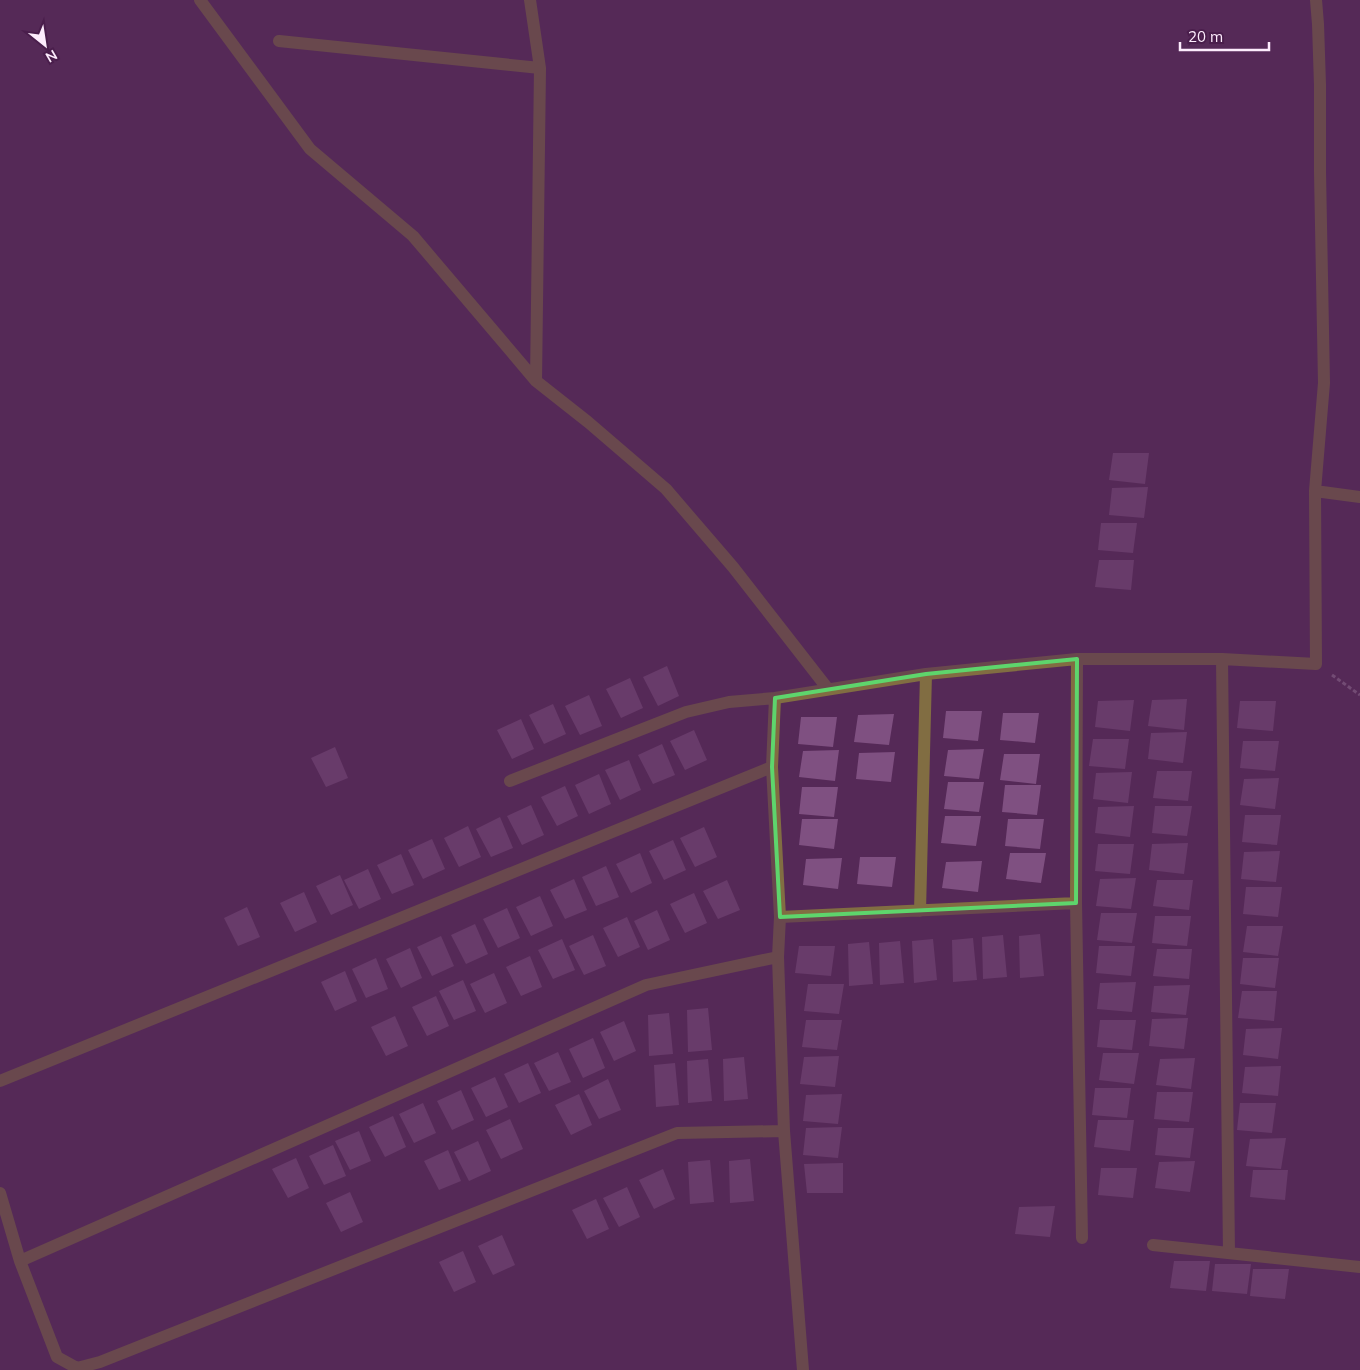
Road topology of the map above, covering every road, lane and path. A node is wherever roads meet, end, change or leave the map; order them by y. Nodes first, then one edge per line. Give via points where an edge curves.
1 (200, 0) edge
2 (530, 0) edge
3 (1316, 0) edge
4 (279, 41) dead end
5 (540, 68) junction
6 (536, 381) junction
7 (1315, 490) junction
8 (1360, 497) edge
9 (1077, 659) junction
10 (1222, 659) junction
11 (1316, 664) junction
12 (926, 674) junction
13 (828, 689) junction
14 (1360, 695) edge
15 (775, 698) junction
16 (772, 767) junction
17 (510, 781) dead end
18 (1076, 903) junction
19 (920, 910) junction
20 (780, 917) junction
21 (778, 957) junction
22 (0, 1081) edge
23 (784, 1131) junction
24 (0, 1193) edge
25 (1082, 1238) dead end
26 (1153, 1245) dead end
27 (1230, 1253) junction
28 (20, 1261) junction
29 (1360, 1267) edge
30 (803, 1370) edge

1 - 6 street via 310,148 413,236
2 - 5 street
3 - 7 street via 1324,383
4 - 5 street
5 - 6 street
6 - 13 street via 666,489 733,567
7 - 8 street
7 - 11 street
9 - 10 street
9 - 12 street
9 - 18 street
10 - 11 street
10 - 27 street
11 - 14 path
12 - 13 street
12 - 19 street
13 - 15 street
15 - 16 street
15 - 17 street via 730,702 686,712
16 - 20 street
16 - 22 street
18 - 19 street
18 - 25 street
19 - 20 street
20 - 21 street
21 - 23 street
21 - 28 street via 646,985
23 - 28 street via 677,1132 100,1362 77,1368 57,1357
23 - 30 street
24 - 28 street
26 - 27 street
27 - 29 street

